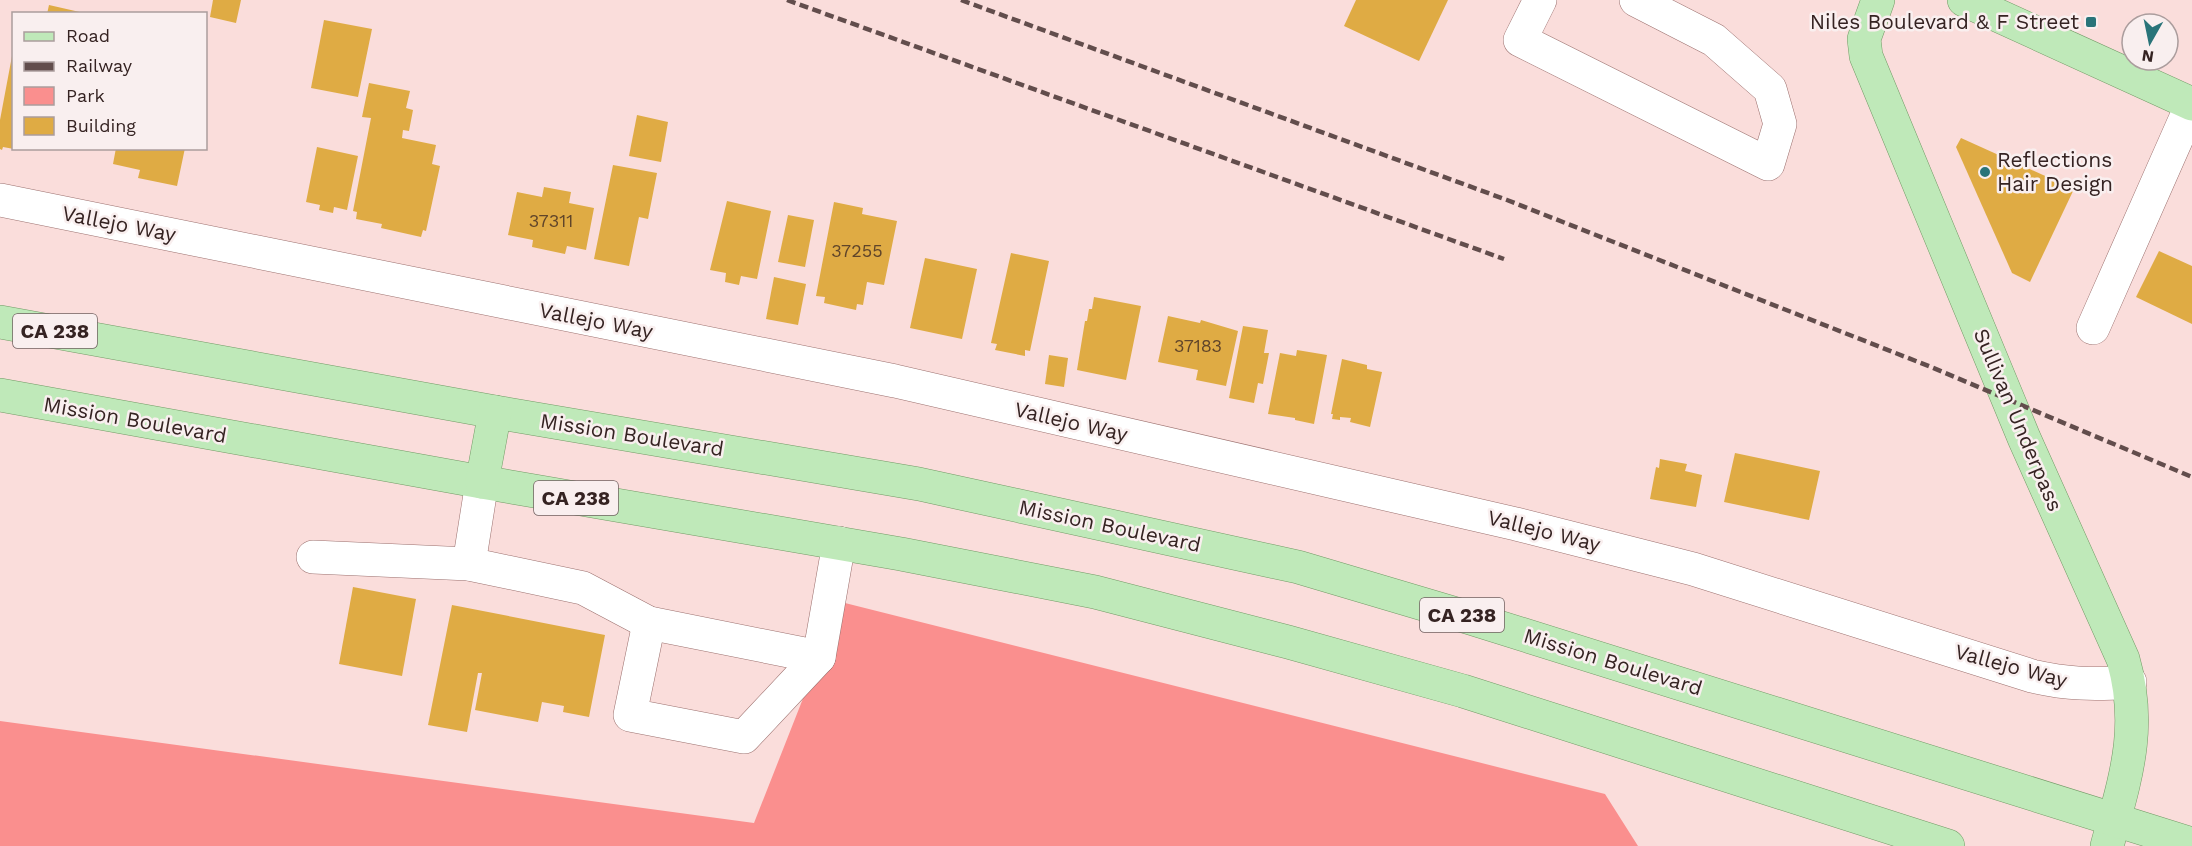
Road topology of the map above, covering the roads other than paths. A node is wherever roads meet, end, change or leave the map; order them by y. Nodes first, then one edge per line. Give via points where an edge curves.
1 (1540, 0) edge
2 (1636, 0) edge
3 (1878, 0) edge
4 (1964, 0) edge
5 (2192, 104) edge
6 (0, 200) edge
7 (0, 322) edge
8 (2093, 328) dead end
9 (0, 395) edge
10 (495, 412) junction
11 (483, 482) junction
12 (839, 543) junction
13 (313, 557) dead end
14 (469, 564) junction
15 (649, 623) junction
16 (819, 657) junction
17 (2130, 682) junction
18 (2110, 832) edge
19 (2192, 844) edge
20 (1948, 846) edge

1 - 2 street via 1520,40 1768,164 1780,124 1770,88 1714,40
3 - 17 main road, Sullivan Underpass via 1864,39 1866,56
4 - 5 main road
5 - 8 street
6 - 17 street, Vallejo Way via 907,384 1516,524 1693,569 2032,676 2091,685
7 - 10 main road, Mission Boulevard / CA 238
9 - 11 main road, Mission Boulevard / CA 238
10 - 11 main road
10 - 18 main road, Mission Boulevard / CA 238 via 919,484 1298,567 1470,618
11 - 12 main road, Mission Boulevard / CA 238
11 - 14 street
12 - 16 street
12 - 20 main road, Mission Boulevard / CA 238 via 1095,592 1288,642 1463,691
13 - 14 street
14 - 15 street via 583,588
15 - 16 street
15 - 16 street via 630,715 744,736
17 - 18 main road, Sullivan Underpass via 2132,740
18 - 19 main road, Mission Boulevard / CA 238

